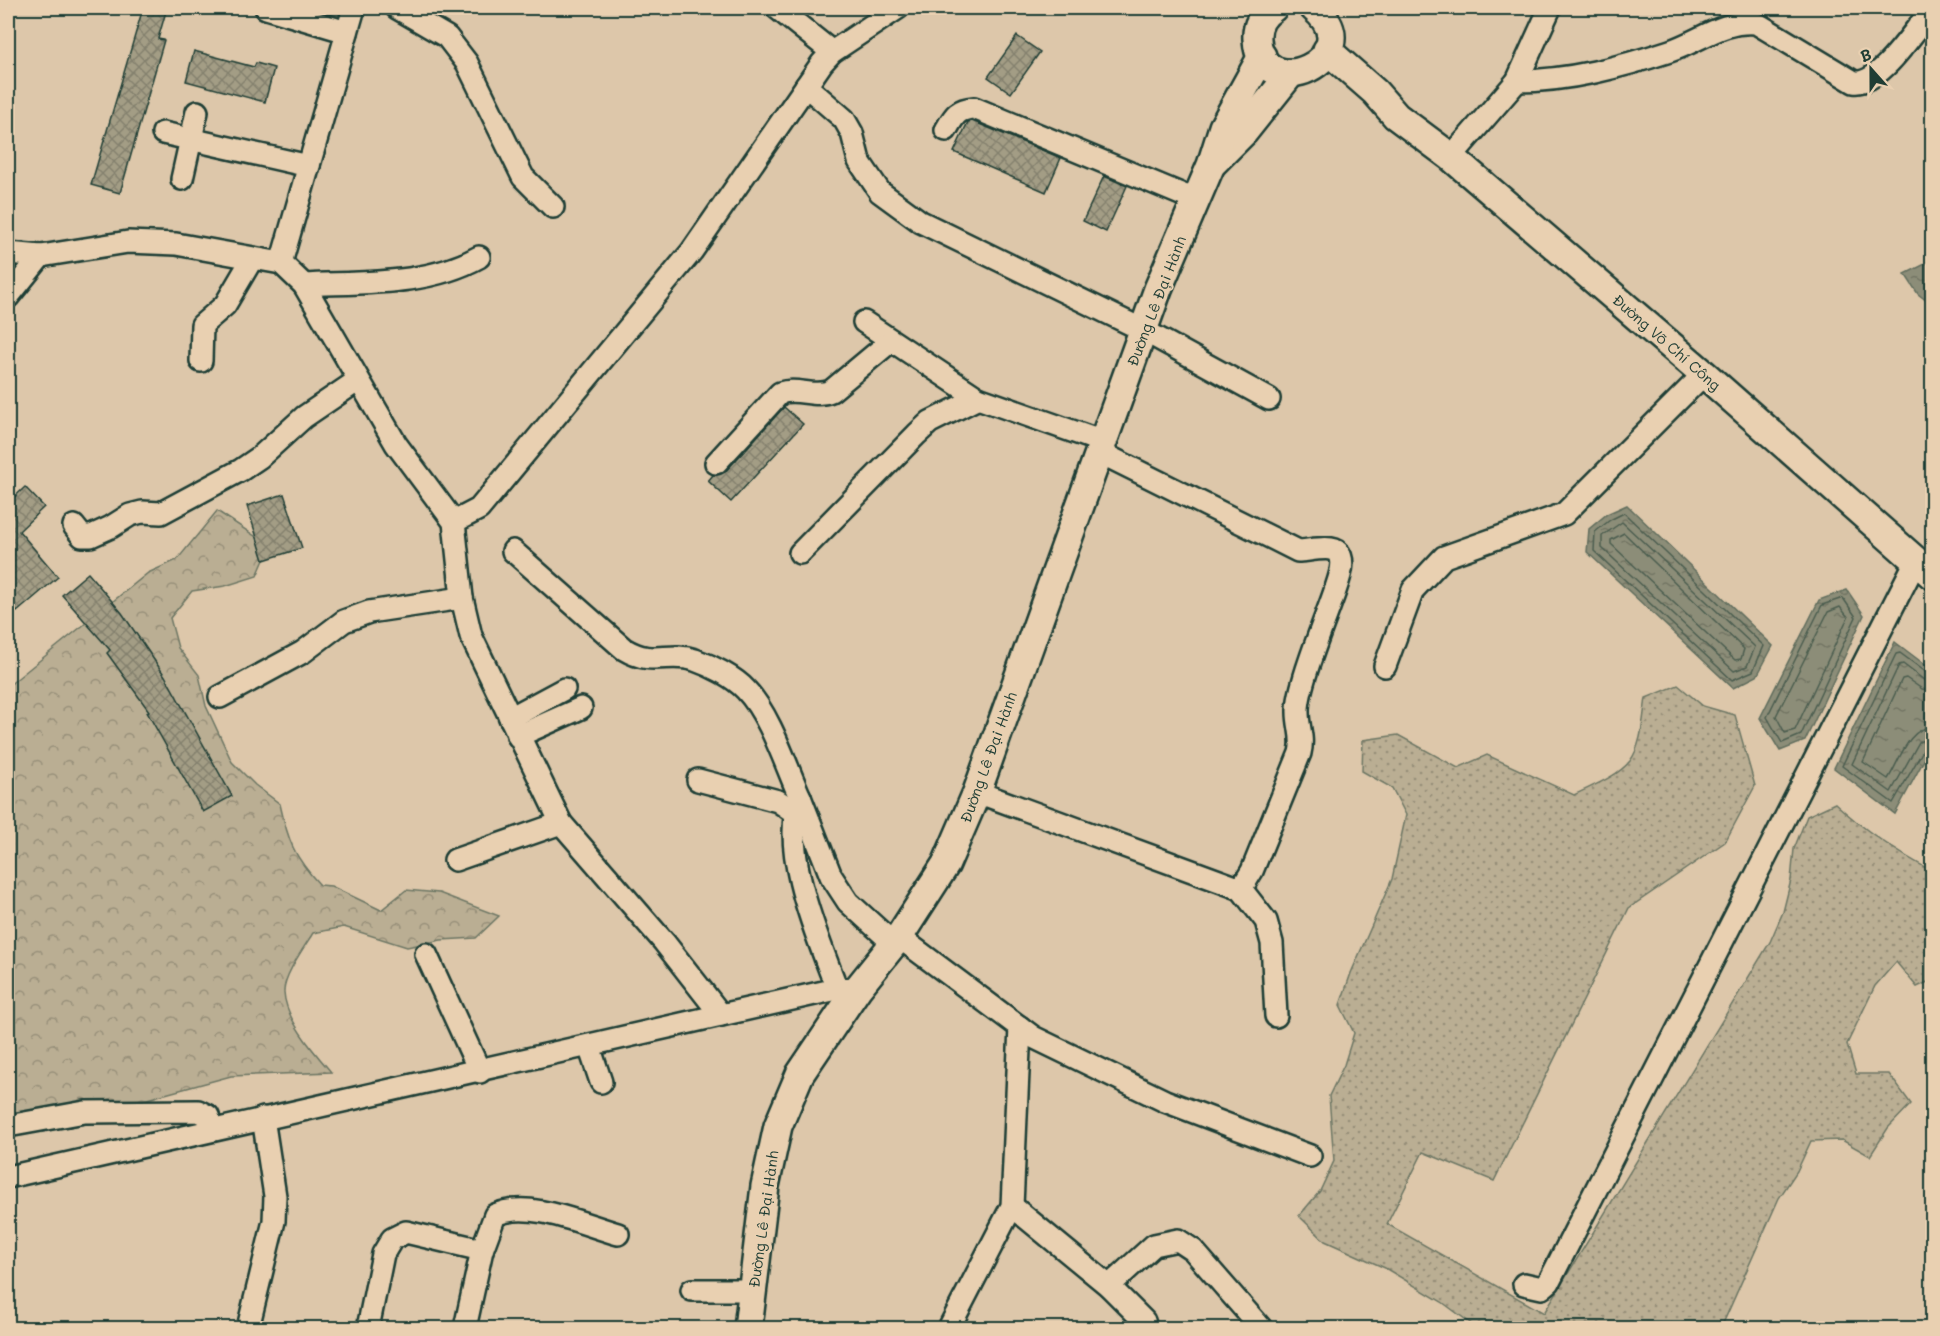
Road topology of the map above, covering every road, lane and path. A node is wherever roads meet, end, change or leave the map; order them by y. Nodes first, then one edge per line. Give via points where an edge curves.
1 (266, 8) edge
2 (354, 8) edge
3 (397, 8) edge
4 (777, 8) edge
5 (898, 8) edge
6 (1550, 8) edge
7 (1265, 10) edge
8 (1326, 12) edge
9 (1926, 17) dead end
10 (347, 32) junction
11 (832, 52) junction
12 (1262, 56) junction
13 (1311, 63) junction
14 (1517, 81) junction
15 (806, 86) junction
16 (197, 112) dead end
17 (946, 130) dead end
18 (163, 133) dead end
19 (191, 140) junction
20 (1451, 157) junction
21 (1211, 165) junction
22 (309, 166) junction
23 (182, 179) dead end
24 (1196, 201) junction
25 (553, 207) dead end
26 (8, 253) edge
27 (42, 256) junction
28 (479, 257) dead end
29 (252, 259) junction
30 (281, 263) junction
31 (304, 285) junction
32 (8, 297) edge
33 (864, 322) dead end
34 (1143, 330) junction
35 (891, 341) junction
36 (201, 361) dead end
37 (1704, 374) junction
38 (357, 381) junction
39 (978, 398) junction
40 (1269, 399) dead end
41 (1101, 447) junction
42 (716, 463) dead end
43 (454, 522) junction
44 (74, 526) dead end
45 (513, 551) dead end
46 (800, 553) dead end
47 (1924, 568) edge
48 (462, 598) junction
49 (1385, 666) dead end
50 (564, 689) dead end
51 (220, 697) dead end
52 (580, 708) dead end
53 (514, 727) junction
54 (698, 780) dead end
55 (977, 792) junction
56 (797, 805) junction
57 (561, 822) junction
58 (455, 860) dead end
59 (1241, 889) junction
60 (896, 940) junction
61 (426, 954) dead end
62 (848, 989) junction
63 (721, 1015) junction
64 (1276, 1016) dead end
65 (1020, 1027) junction
66 (589, 1046) junction
67 (480, 1072) junction
68 (601, 1082) dead end
69 (263, 1118) junction
70 (8, 1126) edge
71 (213, 1129) junction
72 (1310, 1156) dead end
73 (8, 1177) edge
74 (1012, 1206) junction
75 (618, 1234) dead end
76 (482, 1250) junction
77 (1524, 1284) dead end
78 (1109, 1286) junction
79 (692, 1290) dead end
80 (753, 1290) junction
81 (248, 1329) edge
82 (368, 1329) edge
83 (465, 1329) edge
84 (748, 1329) edge
85 (949, 1329) edge
86 (1146, 1329) edge
87 (1261, 1329) edge

1 - 10 street
2 - 10 street
3 - 25 street via 447,37 467,63 523,177
4 - 11 street
5 - 11 street
6 - 14 street
7 - 12 main road via 1257,33
8 - 13 main road via 1330,35
9 - 14 street via 1881,70 1862,83 1854,82 1756,23 1742,22 1672,50 1598,71 1546,81
10 - 22 street
11 - 15 street
12 - 13 main road, Đường Võ Chí Công via 1270,66
12 - 21 main road, Đường Lê Đại Hành via 1223,127
13 - 20 main road, Đường Võ Chí Công via 1396,116
13 - 21 main road, Đường Lê Đại Hành
14 - 20 street
15 - 34 street via 844,119 859,161 876,187 906,213
15 - 43 street via 692,251 479,509
16 - 19 street
17 - 24 street via 956,112 974,108
18 - 19 street
19 - 22 street
19 - 23 street
20 - 37 main road, Đường Võ Chí Công
21 - 24 main road, Đường Lê Đại Hành
22 - 30 street
24 - 34 main road, Đường Lê Đại Hành
26 - 27 street
27 - 29 street via 147,242
27 - 32 street
28 - 31 street via 462,267 416,279
29 - 30 street
29 - 36 street via 225,305 202,325
30 - 31 street
31 - 38 street
33 - 35 street
34 - 40 street
34 - 41 main road, Đường Lê Đại Hành
35 - 39 street
35 - 42 street via 825,394 788,390 780,393
37 - 47 main road, Đường Võ Chí Công
37 - 49 street via 1563,514 1444,558 1413,590
38 - 43 street via 408,463
38 - 44 street via 304,417 241,470 161,513 130,515 91,536 82,536
39 - 41 street
39 - 46 street via 930,422
41 - 55 main road, Đường Lê Đại Hành
41 - 59 street via 1298,551 1333,549 1342,561 1305,680 1298,712 1303,741 1300,753
43 - 48 street
45 - 56 street via 639,658 694,660 741,686 761,712
47 - 77 street via 1549,1282 1542,1288
48 - 51 street via 369,612 344,621 303,652
48 - 53 street via 481,661
50 - 53 street
52 - 53 street
53 - 57 street
54 - 56 street
55 - 59 street
55 - 60 main road, Đường Lê Đại Hành via 946,864
56 - 60 street via 848,902
56 - 62 street via 794,840 809,916
57 - 58 street
57 - 63 street
59 - 64 street via 1266,921
60 - 62 main road, Đường Lê Đại Hành
60 - 65 street
61 - 67 street
62 - 63 street
62 - 80 main road, Đường Lê Đại Hành via 800,1074 778,1126 765,1186
63 - 66 street
65 - 72 street via 1165,1101
65 - 74 street
66 - 67 street
66 - 68 street
67 - 69 street
69 - 71 street
69 - 81 street via 275,1196 274,1221
70 - 71 street via 84,1112 198,1111 208,1116
71 - 73 street
74 - 78 street
74 - 85 street
75 - 76 street via 525,1208 509,1208 495,1215
76 - 82 street via 405,1232 392,1239 383,1254
76 - 83 street
78 - 86 street via 1144,1321
78 - 87 street via 1154,1245 1178,1240 1193,1250
79 - 80 street
80 - 84 main road, Đường Lê Đại Hành

